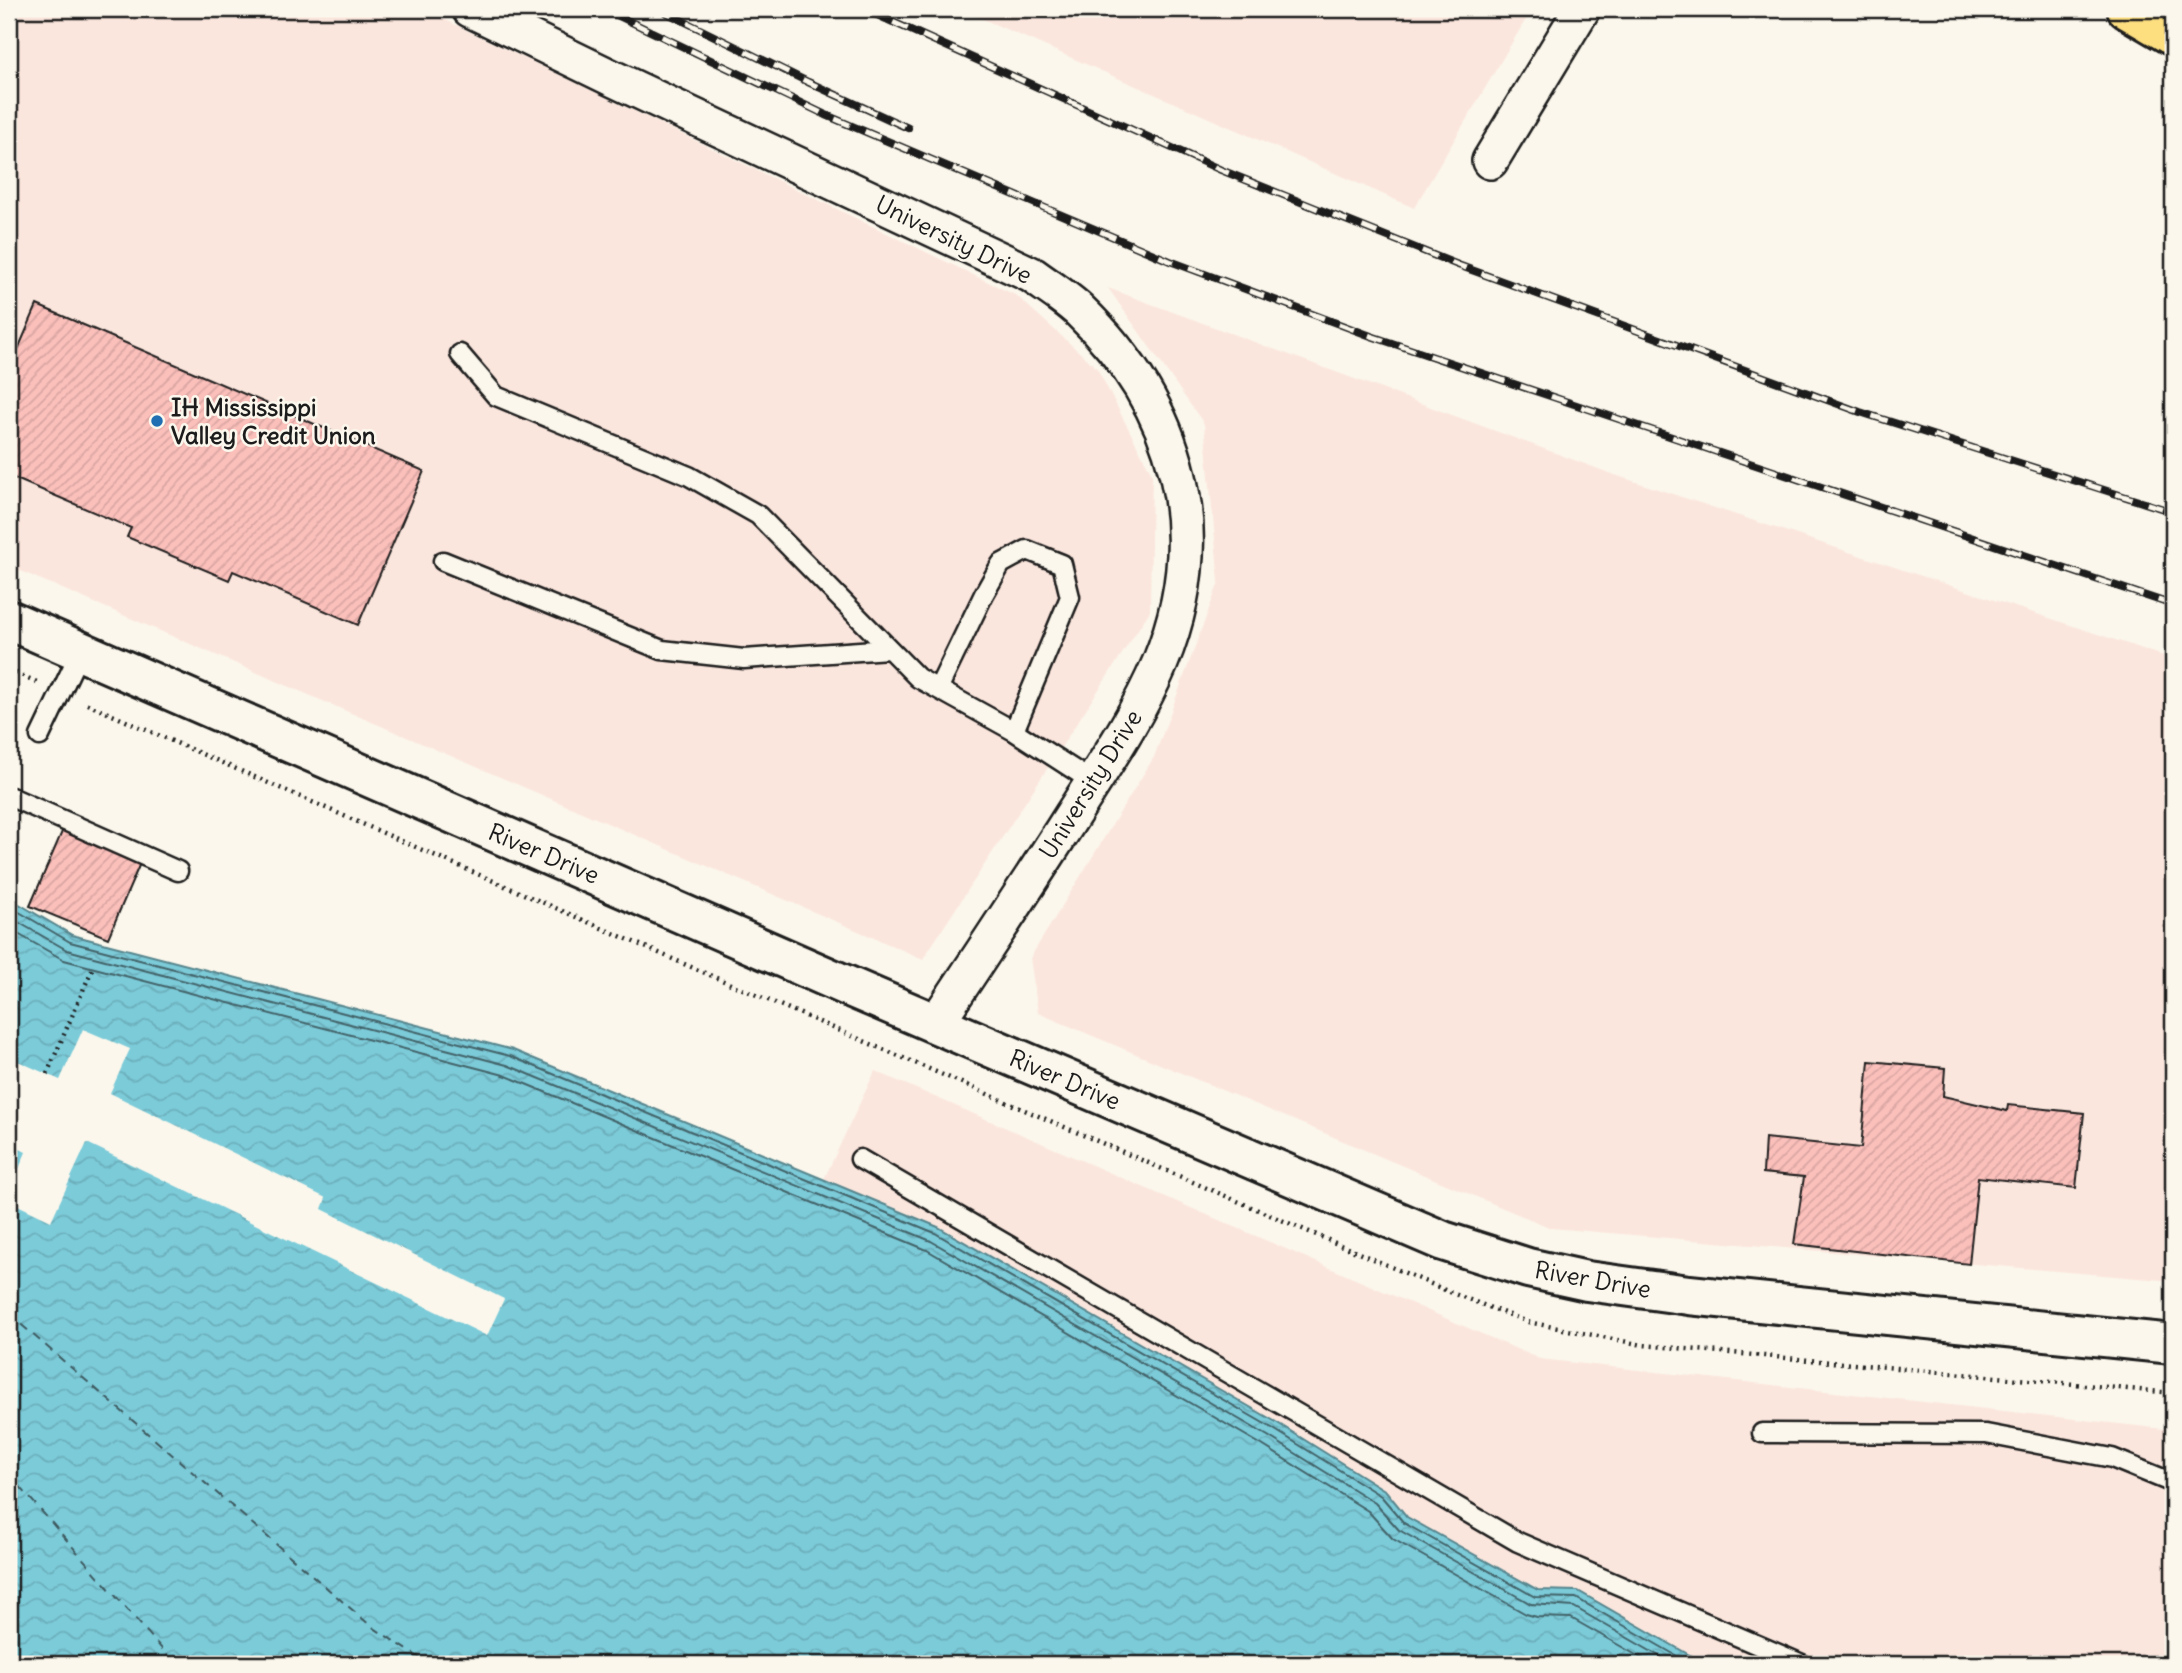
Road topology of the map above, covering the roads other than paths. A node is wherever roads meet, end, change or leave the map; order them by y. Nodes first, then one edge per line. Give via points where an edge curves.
1 (470, 9) edge
2 (1582, 9) edge
3 (2127, 9) edge
4 (2173, 36) edge
5 (1490, 161) dead end
6 (460, 354) dead end
7 (443, 561) dead end
8 (9, 620) edge
9 (889, 649) junction
10 (80, 652) junction
11 (938, 689) junction
12 (1014, 731) junction
13 (40, 736) dead end
14 (1093, 782) junction
15 (11, 797) dead end
16 (178, 870) dead end
17 (936, 1023) junction
18 (860, 1159) dead end
19 (2173, 1344) edge
20 (1762, 1433) dead end
21 (2173, 1483) edge
22 (1802, 1664) edge

1 - 14 street, University Drive via 1032,275 1078,309 1123,358 1157,411 1178,471 1187,534 1180,600 1160,662 1128,727
2 - 5 street
3 - 4 main road
6 - 9 lane via 496,396 689,476 758,515
7 - 9 lane via 662,650 744,659
8 - 10 street, River Drive
9 - 11 lane via 918,678
10 - 13 lane
10 - 17 street, River Drive
11 - 12 lane
11 - 12 lane via 1001,564 1027,550 1062,564 1070,597
12 - 14 lane
14 - 17 street, University Drive
15 - 16 lane
17 - 19 street, River Drive via 1443,1241 1528,1268 1689,1295
18 - 22 lane via 1518,1542
20 - 21 lane via 1986,1434 2112,1458

